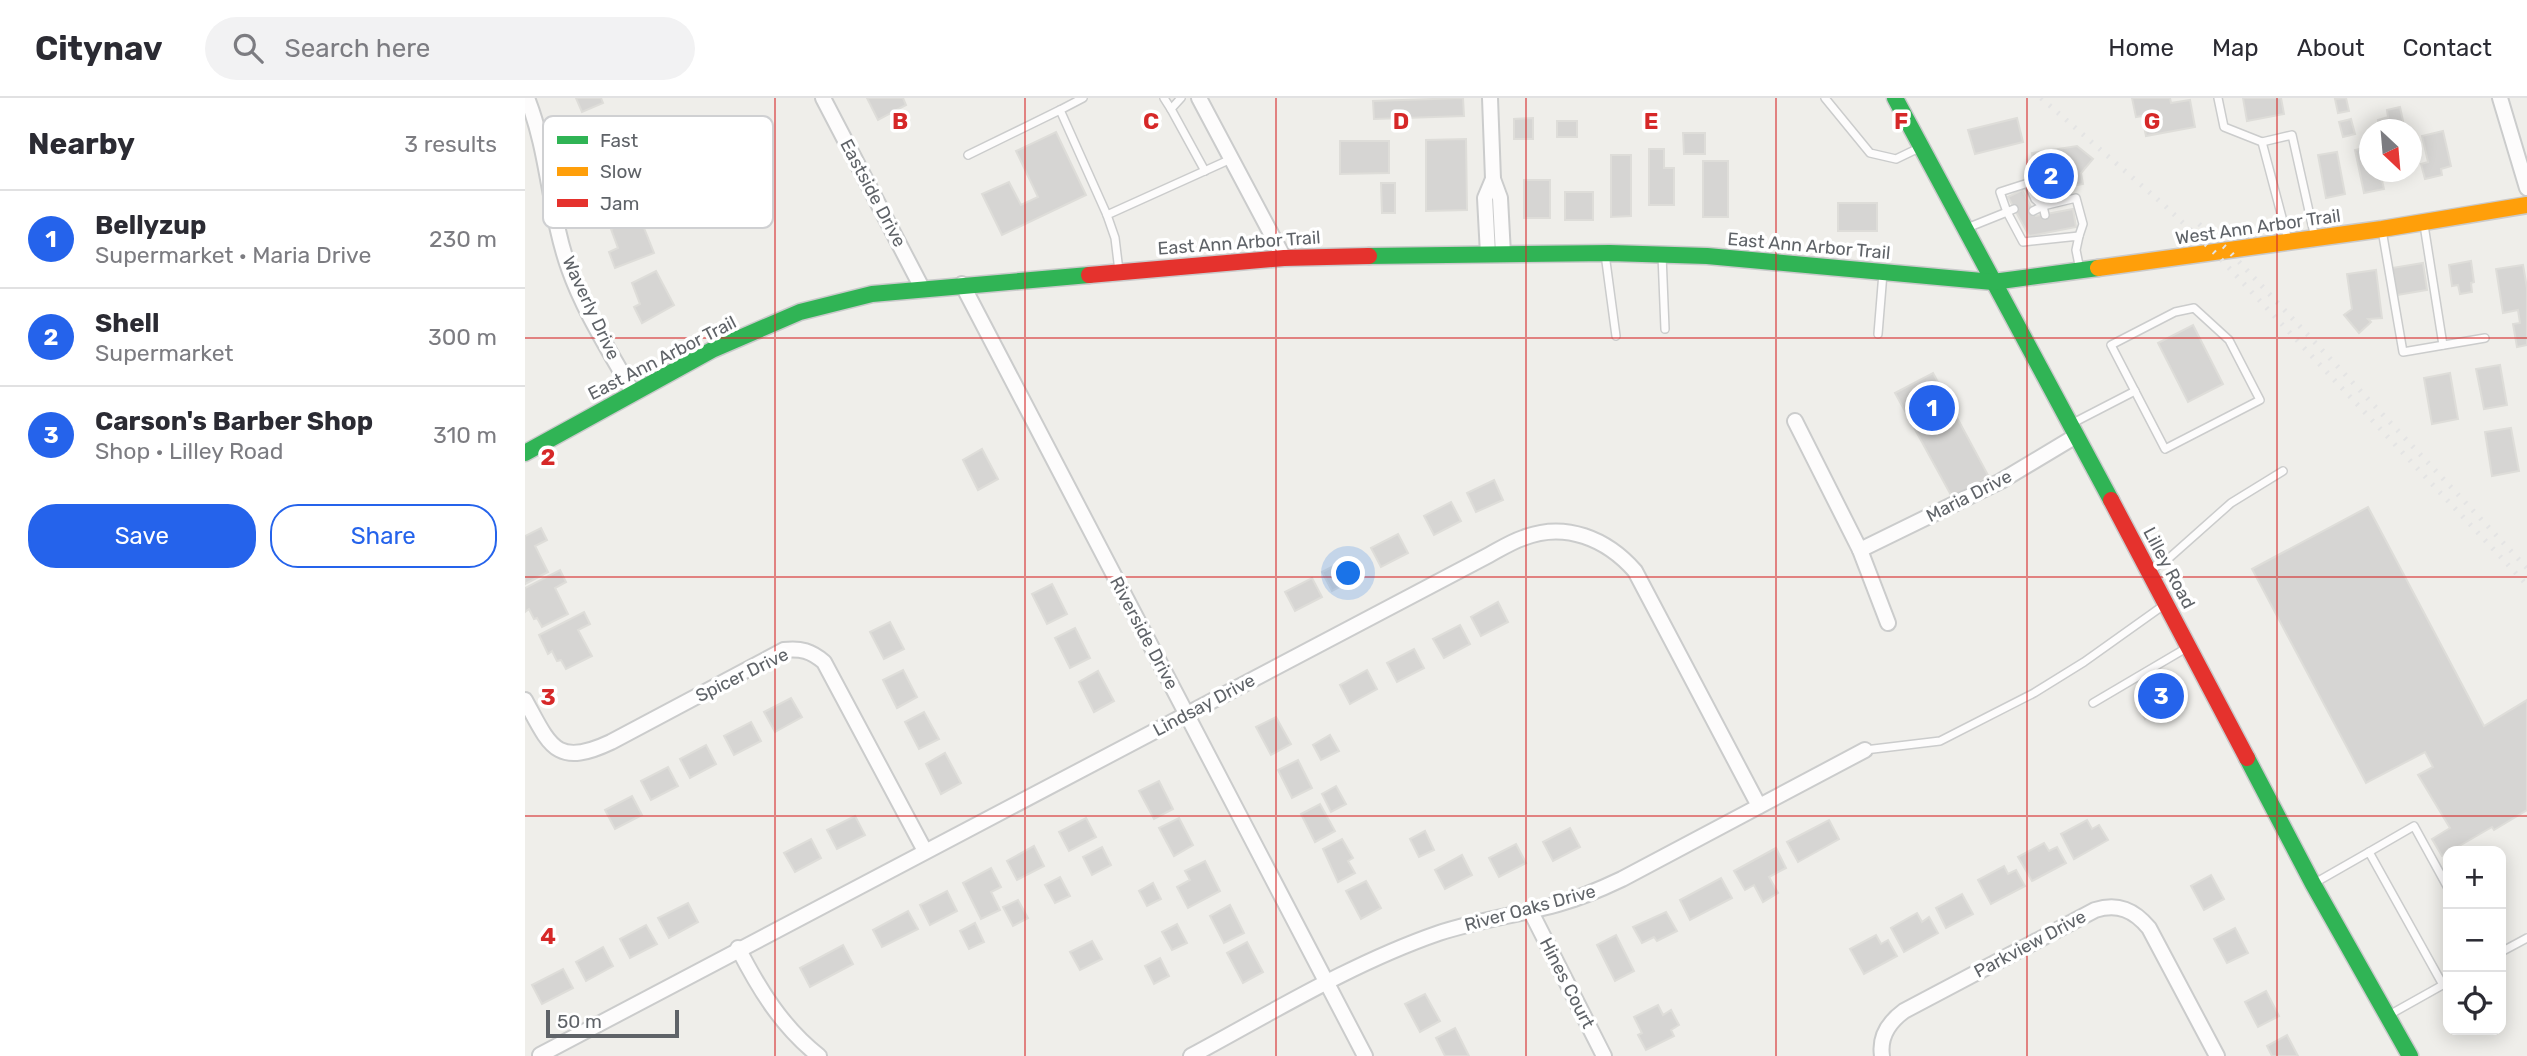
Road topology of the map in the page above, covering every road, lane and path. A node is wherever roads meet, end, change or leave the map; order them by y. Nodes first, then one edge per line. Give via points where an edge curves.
1 (527, 98) edge
2 (823, 98) edge
3 (1083, 98) edge
4 (1164, 98) edge
5 (1181, 98) edge
6 (1199, 98) edge
7 (1490, 98) edge
8 (1825, 98) edge
9 (1895, 98) edge
10 (2218, 98) edge
11 (2500, 98) edge
12 (1171, 109) junction
13 (1060, 110) junction
14 (2262, 142) junction
15 (1921, 147) junction
16 (968, 155) dead end
17 (543, 156) edge
18 (1232, 158) junction
19 (1205, 171) junction
20 (2527, 188) edge
21 (2057, 203) junction
22 (2527, 205) edge
23 (2011, 210) junction
24 (2033, 211) dead end
25 (2044, 211) junction
26 (2058, 212) dead end
27 (1107, 215) junction
28 (2423, 222) junction
29 (557, 228) edge
30 (1966, 229) junction
31 (2382, 229) junction
32 (2079, 236) junction
33 (2315, 239) junction
34 (2288, 242) junction
35 (1605, 253) junction
36 (1495, 254) junction
37 (1663, 255) junction
38 (1284, 258) junction
39 (1119, 271) junction
40 (2081, 271) junction
41 (1883, 272) junction
42 (1993, 282) junction
43 (962, 284) junction
44 (922, 288) junction
45 (1665, 329) dead end
46 (1878, 334) dead end
47 (1616, 336) dead end
48 (2485, 338) dead end
49 (2443, 345) junction
50 (2135, 391) junction
51 (633, 393) junction
52 (1794, 421) dead end
53 (2073, 430) junction
54 (525, 453) edge
55 (2283, 471) dead end
56 (1860, 550) junction
57 (2149, 572) junction
58 (2166, 604) junction
59 (1888, 623) dead end
60 (2189, 647) junction
61 (525, 700) edge
62 (2093, 703) dead end
63 (1186, 715) junction
64 (1865, 750) joint
65 (1759, 806) junction
66 (925, 851) junction
67 (2369, 852) junction
68 (2443, 879) edge
69 (2313, 884) junction
70 (1530, 910) junction
71 (2527, 938) edge
72 (738, 948) junction
73 (2506, 949) edge
74 (2443, 979) edge
75 (1327, 983) junction
76 (2443, 986) edge
77 (2388, 1015) junction
78 (539, 1055) edge
79 (819, 1056) edge
80 (1191, 1056) edge
81 (1365, 1056) edge
82 (1604, 1056) edge
83 (1882, 1056) edge
84 (2217, 1056) edge
85 (2410, 1056) edge

1 - 17 street, Waverly Drive
2 - 44 street, Eastside Drive
3 - 13 lane
4 - 12 lane
5 - 12 lane
6 - 18 street
7 - 36 street via 1493,179 1485,198
8 - 15 lane via 1870,153 1896,159
9 - 15 street, Lilley Road
10 - 14 lane via 2224,127
11 - 20 street
12 - 19 lane
13 - 16 lane
13 - 27 lane
14 - 33 lane via 2292,135
14 - 34 lane
15 - 30 street, Lilley Road
18 - 19 lane
18 - 38 street
19 - 27 lane
21 - 25 lane
21 - 26 lane
21 - 32 lane via 2076,198 2083,225
22 - 28 street, West Ann Arbor Trail
23 - 25 lane via 2000,192 2028,183 2032,200
23 - 30 lane
23 - 32 lane via 2023,242 2061,234
24 - 25 lane
27 - 39 lane
28 - 31 street, West Ann Arbor Trail
28 - 49 lane
29 - 51 street, Waverly Drive via 569,270
30 - 42 street, Lilley Road
31 - 33 street, West Ann Arbor Trail
31 - 49 lane via 2403,352
32 - 40 lane via 2075,250
33 - 34 street, West Ann Arbor Trail
34 - 40 street, West Ann Arbor Trail
35 - 36 street, East Ann Arbor Trail
35 - 37 street, East Ann Arbor Trail
35 - 47 lane
36 - 38 street, East Ann Arbor Trail
37 - 41 street, East Ann Arbor Trail
37 - 45 lane
38 - 39 street, East Ann Arbor Trail
39 - 43 street, East Ann Arbor Trail
40 - 42 street, West Ann Arbor Trail
41 - 42 street, East Ann Arbor Trail
41 - 46 lane
42 - 53 street, Lilley Road
43 - 44 street, East Ann Arbor Trail
43 - 63 street, Riverside Drive
44 - 51 street, East Ann Arbor Trail via 853,297 800,312 712,350
48 - 49 lane
50 - 50 lane via 2111,345 2175,312 2194,308 2229,340 2260,400 2165,449
50 - 53 lane
51 - 54 street, East Ann Arbor Trail
52 - 56 street
53 - 56 street, Maria Drive via 2001,481
53 - 57 street, Lilley Road
55 - 57 lane via 2231,503
56 - 59 street
57 - 58 street, Lilley Road
58 - 60 street, Lilley Road
58 - 64 lane via 2084,663 1940,741
60 - 62 lane
60 - 69 street, Lilley Road
61 - 66 street, Spicer Drive via 551,743 582,754 784,650 814,653 824,662
63 - 65 street, Lindsay Drive via 1524,537 1576,533 1610,548 1635,571
63 - 66 street, Lindsay Drive
63 - 75 street, Riverside Drive
64 - 65 street, River Oaks Drive
65 - 70 street, River Oaks Drive via 1622,879
66 - 72 street, Lindsay Drive
67 - 68 lane via 2414,826
67 - 69 lane
67 - 74 lane
69 - 77 street, Lilley Road
70 - 75 street, River Oaks Drive via 1438,933
70 - 82 street, Hines Court
71 - 73 lane
72 - 78 street, Lindsay Drive
72 - 79 street via 782,1020
75 - 80 street, River Oaks Drive
75 - 81 street, Riverside Drive
76 - 77 lane
77 - 85 street, Lilley Road
83 - 84 street, Parkview Drive via 1884,1035 1904,1011 2095,910 2112,906 2129,910 2149,928

